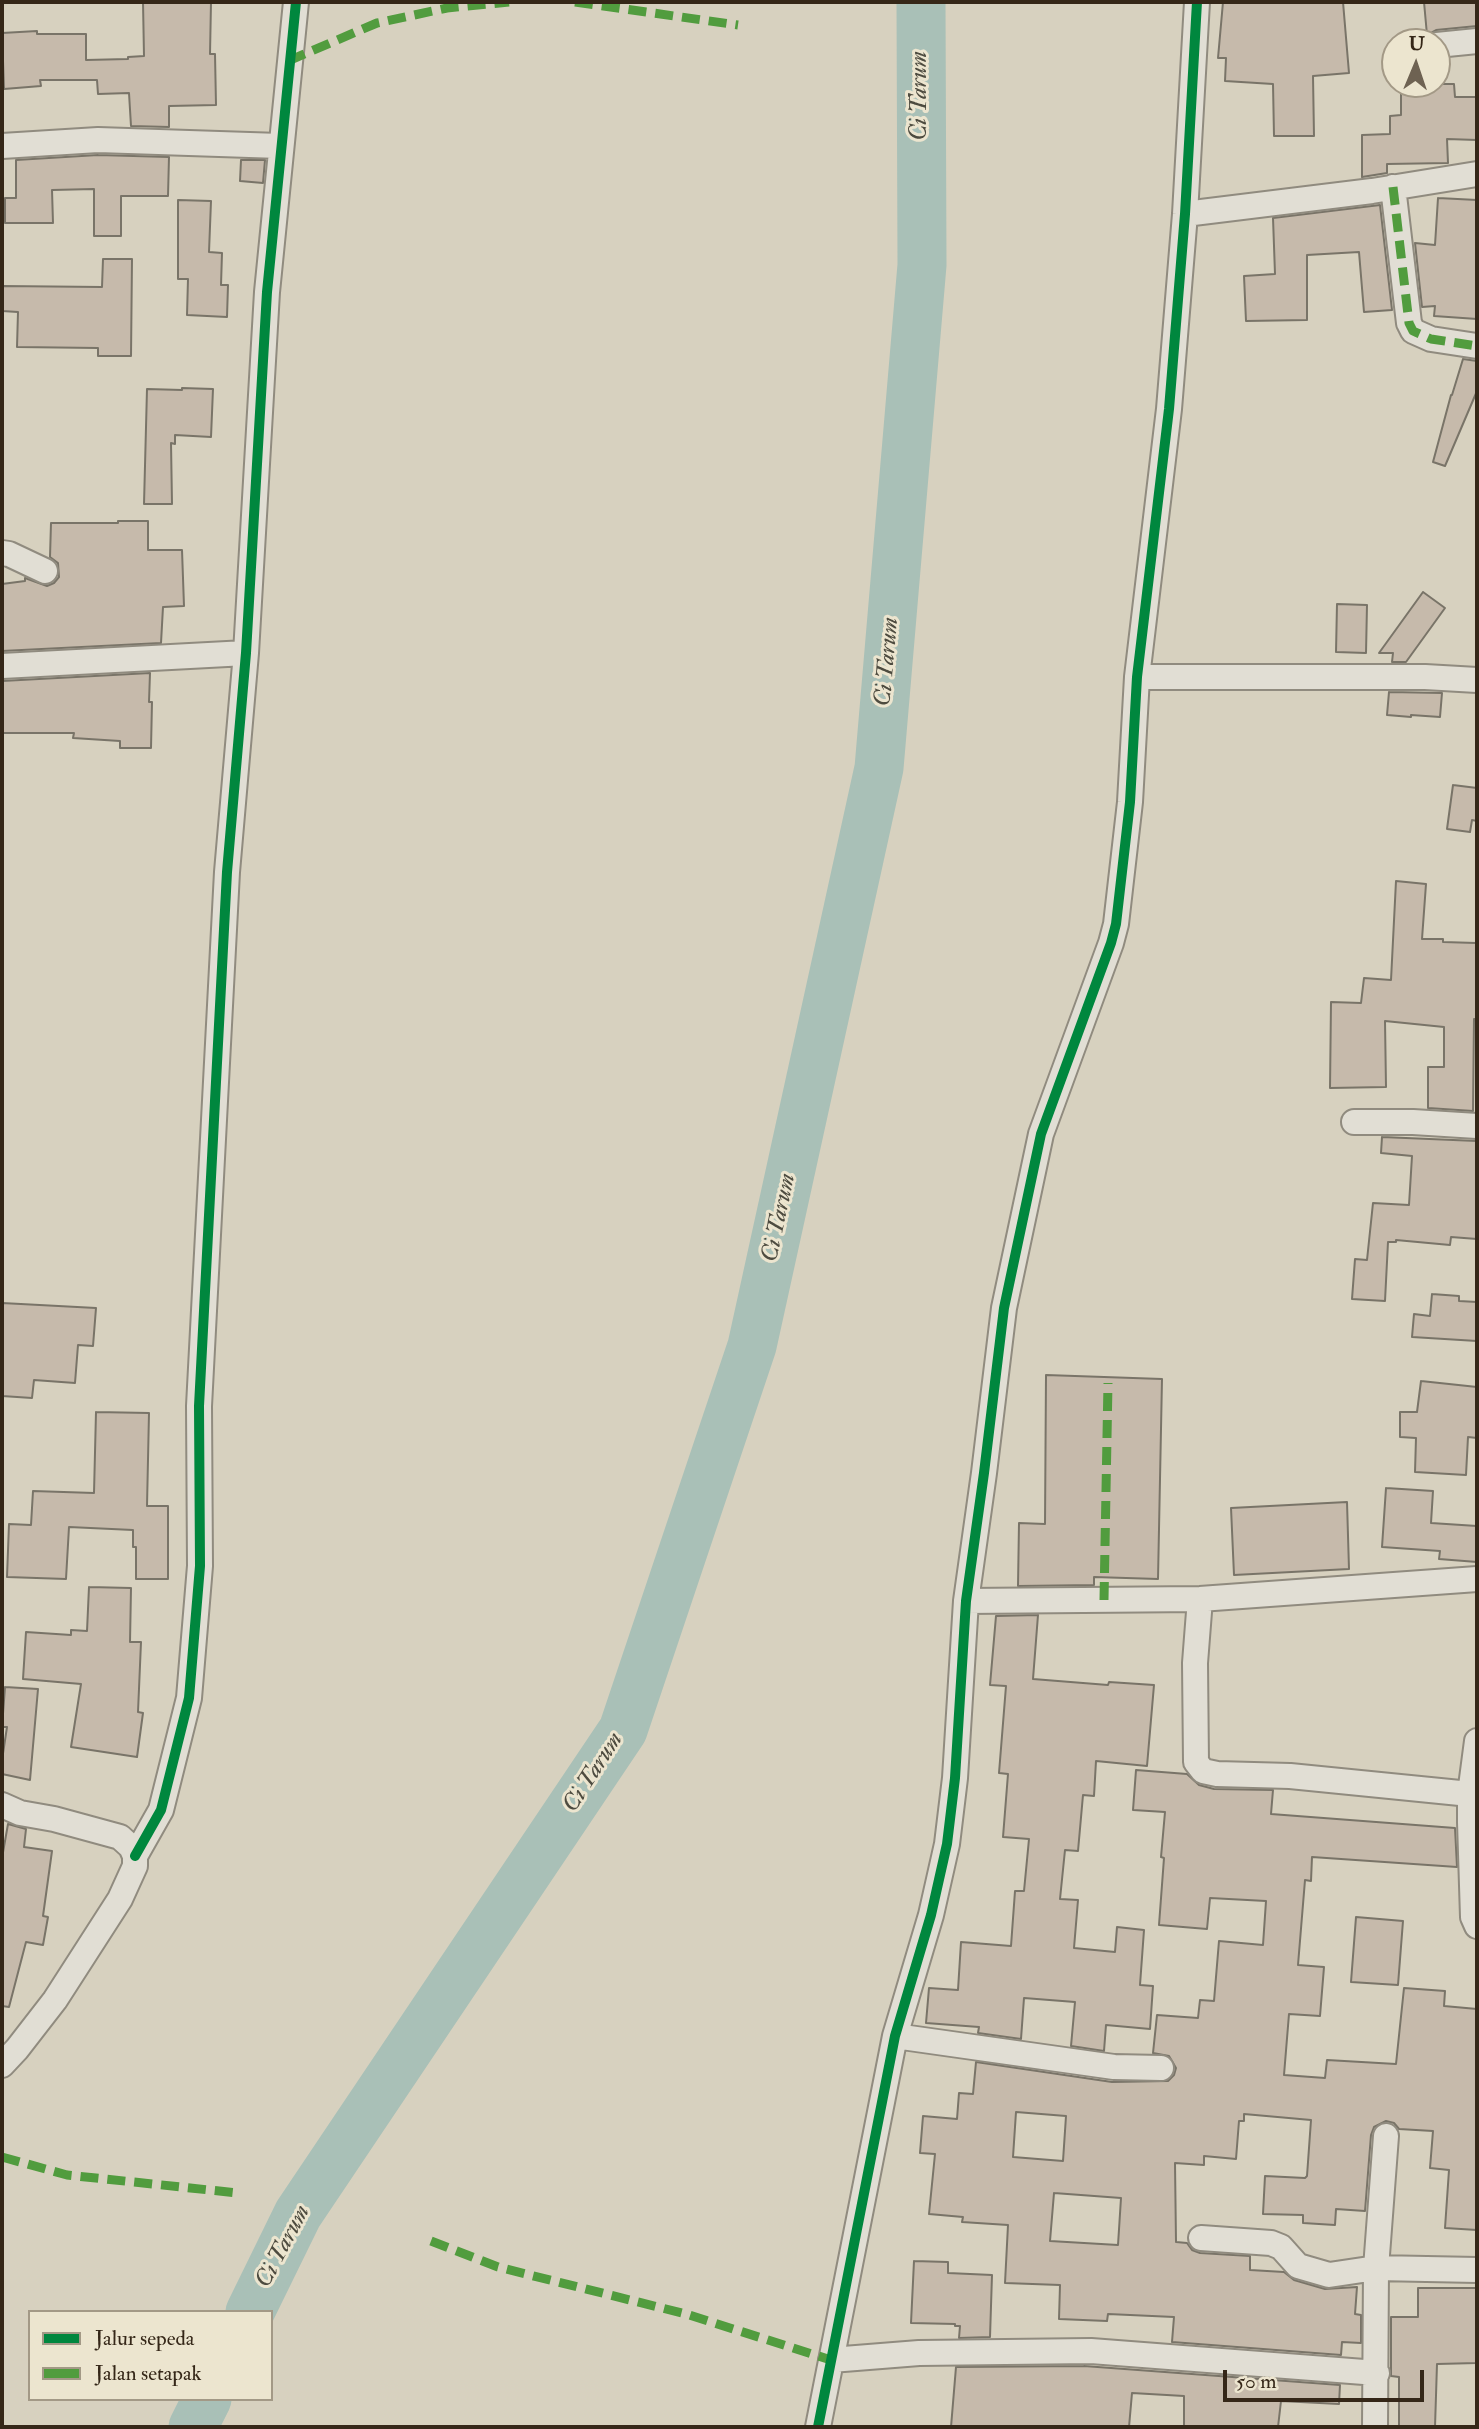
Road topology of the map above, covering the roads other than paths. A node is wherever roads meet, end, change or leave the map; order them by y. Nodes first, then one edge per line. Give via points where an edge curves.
1 (296, 2) edge
2 (1197, 2) edge
3 (1477, 41) edge
4 (1451, 44) edge
5 (2, 146) edge
6 (280, 146) junction
7 (1477, 174) edge
8 (1394, 187) junction
9 (1185, 214) junction
10 (1477, 346) edge
11 (2, 553) edge
12 (45, 571) dead end
13 (246, 653) junction
14 (2, 666) edge
15 (1137, 677) junction
16 (1477, 680) edge
17 (1354, 1122) dead end
18 (1477, 1126) edge
19 (1477, 1579) edge
20 (1200, 1600) junction
21 (966, 1601) junction
22 (1477, 1741) edge
23 (1470, 1794) junction
24 (2, 1805) edge
25 (1473, 1822) edge
26 (135, 1856) junction
27 (1477, 1926) edge
28 (895, 2036) junction
29 (2, 2065) edge
30 (1161, 2068) dead end
31 (1386, 2137) dead end
32 (1201, 2238) dead end
33 (1376, 2268) junction
34 (1477, 2270) edge
35 (831, 2360) junction
36 (1377, 2374) junction
37 (818, 2427) edge
38 (1375, 2427) edge

1 - 6 street
2 - 9 street
3 - 4 street
5 - 6 street via 98,140
6 - 13 street
7 - 8 street
8 - 9 street
8 - 10 street via 1413,331 1431,339
9 - 15 street via 1169,409
11 - 12 street
13 - 14 street
13 - 26 street via 227,872 199,1406 200,1566 189,1698 161,1810
15 - 16 street
15 - 21 street via 1130,802 1116,924 1041,1134 1028,1191 1004,1308
17 - 18 street
19 - 20 street
20 - 21 street
20 - 23 street via 1196,1762 1203,1771
21 - 28 street via 947,1844
22 - 23 street
23 - 25 street
24 - 26 street via 120,1837
25 - 27 street via 1473,1917
26 - 29 street via 120,1899 62,1989
28 - 30 street via 1114,2067
28 - 35 street
31 - 33 street
32 - 33 street via 1271,2243 1298,2266 1329,2275
33 - 34 street
33 - 36 street
35 - 36 street via 1091,2351
35 - 37 street
36 - 38 street

